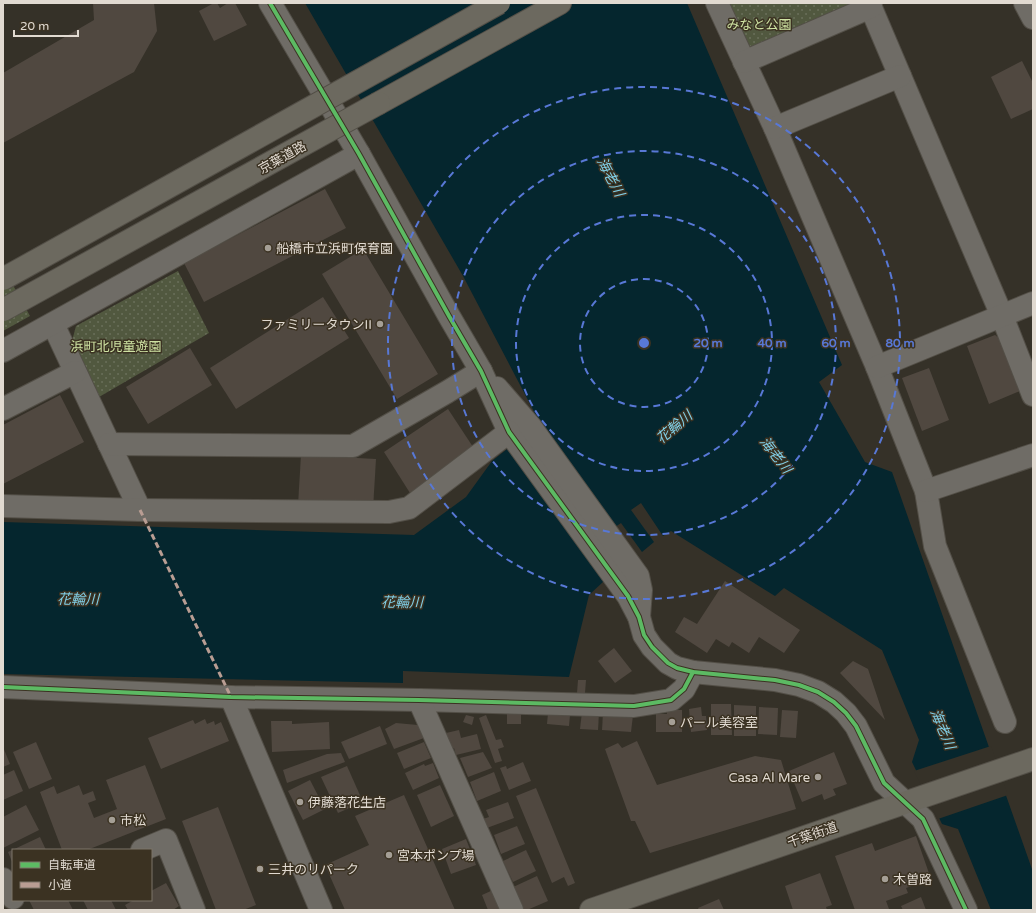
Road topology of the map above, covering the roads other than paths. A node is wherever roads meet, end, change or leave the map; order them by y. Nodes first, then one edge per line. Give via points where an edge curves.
1 (270, 3) edge
2 (499, 3) edge
3 (560, 3) edge
4 (717, 3) edge
5 (1025, 3) edge
6 (870, 5) edge
7 (1033, 18) edge
8 (744, 62) junction
9 (900, 76) junction
10 (776, 128) junction
11 (359, 154) junction
12 (3, 279) edge
13 (1033, 303) edge
14 (3, 310) edge
15 (1002, 316) junction
16 (53, 324) junction
17 (3, 351) edge
18 (877, 367) junction
19 (481, 371) junction
20 (75, 372) junction
21 (1033, 395) edge
22 (3, 409) edge
23 (517, 432) junction
24 (109, 444) junction
25 (1033, 455) edge
26 (926, 491) junction
27 (3, 506) edge
28 (140, 510) junction
29 (693, 672) junction
30 (3, 687) edge
31 (231, 697) junction
32 (419, 700) junction
33 (1005, 722) dead end
34 (1033, 759) edge
35 (904, 803) junction
36 (144, 849) edge
37 (3, 879) edge
38 (12, 897) edge
39 (14, 901) edge
40 (19, 910) edge
41 (194, 910) edge
42 (321, 910) edge
43 (512, 910) edge
44 (591, 910) edge
45 (966, 910) edge

1 - 11 street
2 - 12 highway, bridge
3 - 14 highway, 京葉道路, bridge
4 - 8 street
5 - 7 street
6 - 8 street
6 - 9 street
8 - 10 street
9 - 10 street
9 - 15 street
10 - 18 street
11 - 16 street
11 - 19 street
13 - 15 street
15 - 18 street
15 - 21 street
16 - 17 street
16 - 20 street
18 - 26 street
19 - 23 street
19 - 24 street via 353,446
20 - 22 street
20 - 24 street
23 - 28 street via 409,508 389,512
23 - 29 street via 622,570 638,576 641,590 639,617 644,635 652,647 668,663
24 - 28 street
25 - 26 street
26 - 33 street via 935,546
27 - 28 street
29 - 32 street via 684,689 671,700 634,706
29 - 35 street via 775,680 818,692 846,713 856,726 884,783
30 - 31 street
31 - 32 street
31 - 42 street
32 - 43 street
34 - 35 highway, 千葉街道
35 - 44 highway, 千葉街道
35 - 45 street via 923,819
36 - 41 street via 166,840
37 - 38 street
39 - 40 street

